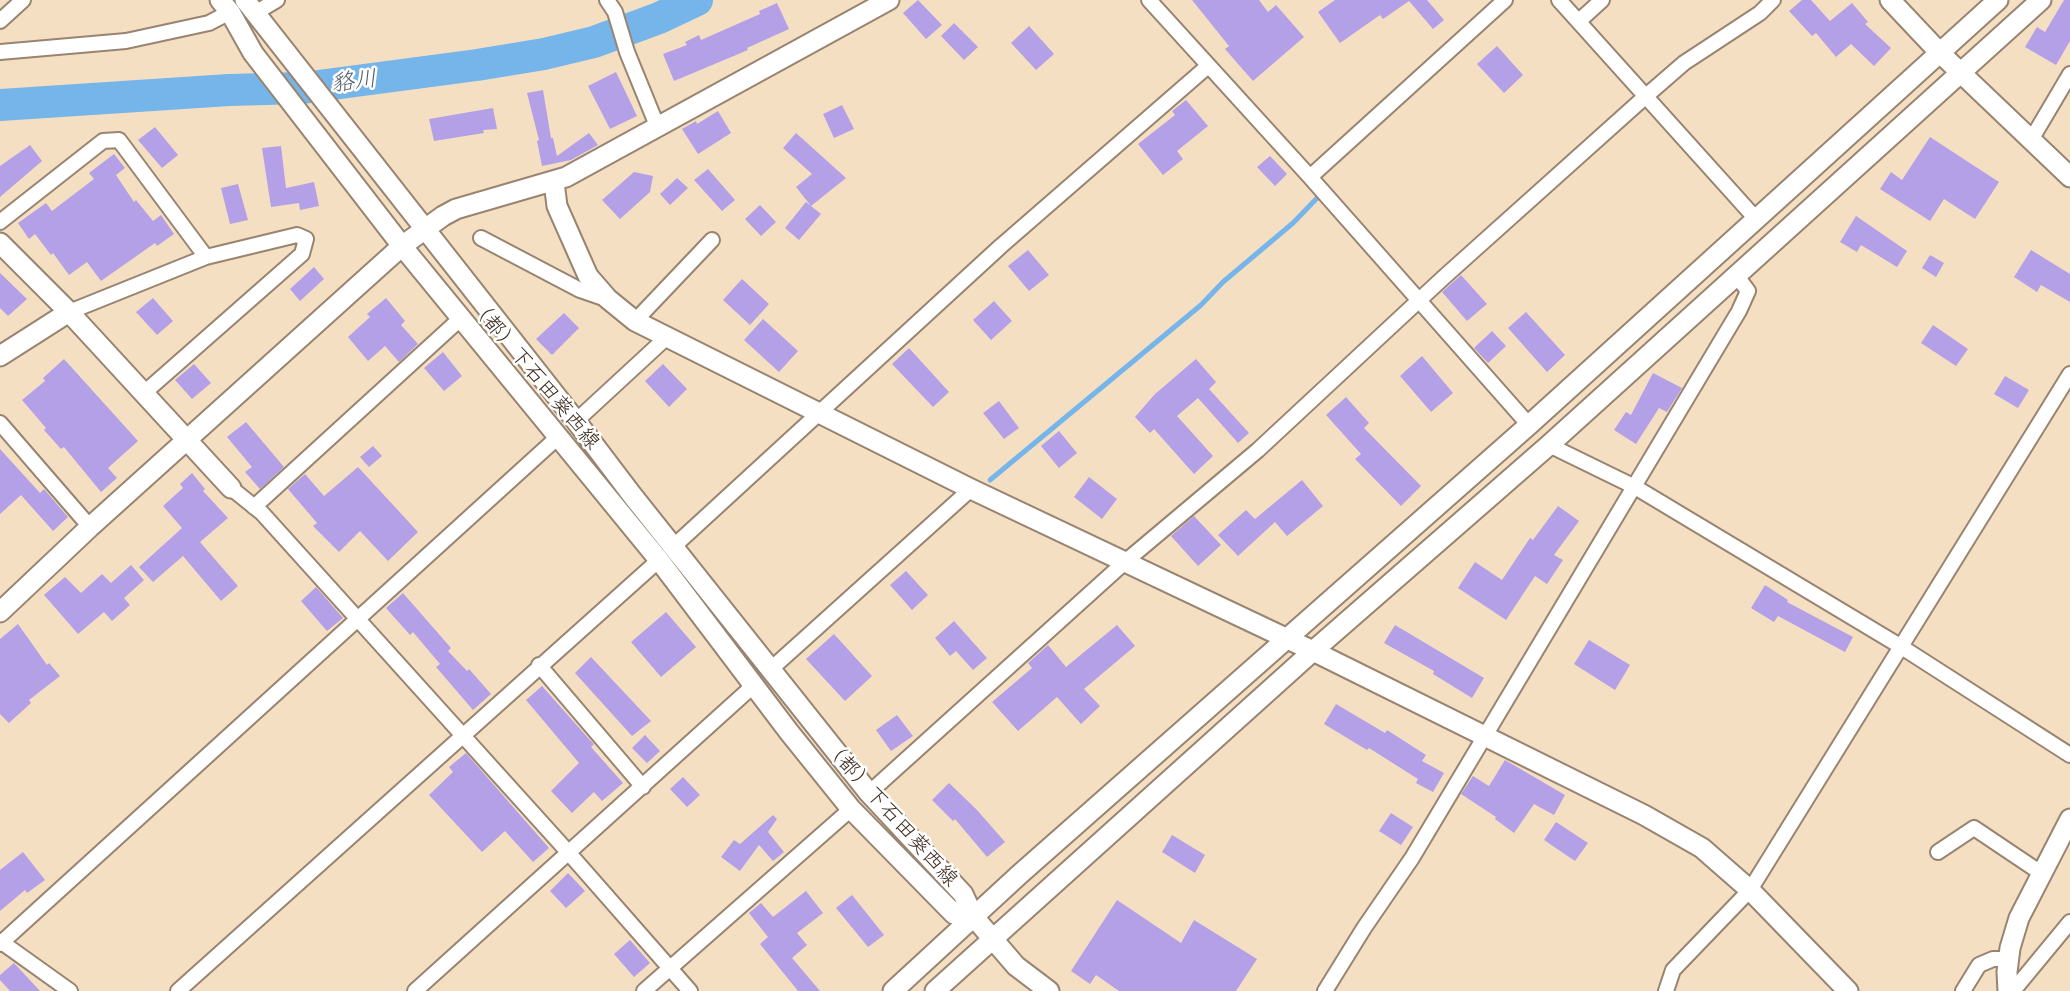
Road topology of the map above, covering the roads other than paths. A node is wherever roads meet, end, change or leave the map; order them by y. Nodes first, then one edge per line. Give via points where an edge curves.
1 (23, 0) edge
2 (277, 0) edge
3 (889, 0) edge
4 (1149, 0) edge
5 (1505, 0) edge
6 (1559, 0) edge
7 (1602, 0) edge
8 (1773, 0) edge
9 (1890, 0) edge
10 (1998, 0) edge
11 (2041, 0) edge
12 (237, 6) edge
13 (611, 6) edge
14 (0, 20) edge
15 (1579, 21) junction
16 (0, 52) edge
17 (1939, 52) junction
18 (1208, 66) junction
19 (1961, 72) junction
20 (2070, 74) edge
21 (1646, 96) junction
22 (658, 128) junction
23 (2031, 140) junction
24 (1310, 177) junction
25 (2070, 177) edge
26 (554, 182) junction
27 (1757, 220) junction
28 (0, 222) edge
29 (424, 228) junction
30 (481, 238) dead end
31 (712, 240) dead end
32 (0, 243) edge
33 (402, 246) junction
34 (206, 257) junction
35 (1736, 275) junction
36 (608, 299) junction
37 (1420, 300) junction
38 (69, 312) junction
39 (460, 319) junction
40 (635, 321) junction
41 (667, 337) junction
42 (0, 356) edge
43 (2070, 374) edge
44 (144, 393) junction
45 (821, 413) junction
46 (576, 421) junction
47 (0, 423) edge
48 (1529, 425) junction
49 (558, 438) junction
50 (187, 442) junction
51 (1549, 445) junction
52 (1634, 487) junction
53 (232, 488) joint
54 (971, 489) junction
55 (254, 507) junction
56 (90, 527) junction
57 (666, 553) junction
58 (1126, 561) junction
59 (3, 603) edge
60 (357, 619) junction
61 (1287, 639) junction
62 (1900, 646) junction
63 (1313, 651) junction
64 (539, 665) junction
65 (771, 670) junction
66 (753, 686) junction
67 (1484, 734) junction
68 (461, 735) junction
69 (2070, 755) edge
70 (643, 787) junction
71 (870, 793) junction
72 (851, 809) junction
73 (2070, 819) edge
74 (568, 852) junction
75 (1938, 852) dead end
76 (2041, 873) junction
77 (1750, 890) junction
78 (973, 916) junction
79 (2070, 922) edge
80 (994, 938) junction
81 (1, 943) edge
82 (2009, 959) junction
83 (670, 968) junction
84 (71, 991) edge
85 (178, 991) edge
86 (415, 991) edge
87 (644, 991) edge
88 (690, 991) edge
89 (893, 991) edge
90 (935, 991) edge
91 (1049, 991) edge
92 (1325, 991) edge
93 (1666, 991) edge
94 (1848, 991) edge
95 (1963, 991) edge
96 (2011, 991) edge

1 - 14 street
2 - 12 street
3 - 22 street
4 - 18 street
5 - 24 street
6 - 15 street
7 - 15 street
8 - 21 street
9 - 17 street
10 - 17 street
11 - 19 street
12 - 16 street via 209,23 126,41
12 - 29 street, （都）下石田葵西線 via 286,52
12 - 33 street, （都）下石田葵西線 via 253,53
13 - 22 street
15 - 21 street
17 - 19 street
17 - 27 street
18 - 24 street
18 - 45 street via 1001,246
19 - 23 street
19 - 35 street
20 - 23 street
21 - 27 street
21 - 37 street
22 - 26 street
23 - 25 street
24 - 37 street
26 - 29 street via 456,209
26 - 36 street via 557,206 576,253 587,276
27 - 48 street
28 - 34 street via 103,141 119,140
29 - 33 street
29 - 46 street, （都）下石田葵西線
30 - 36 street via 580,290
31 - 40 street
32 - 38 street
33 - 39 street, （都）下石田葵西線
33 - 50 street
34 - 38 street
34 - 44 street via 297,235 306,239 302,254
35 - 51 street
35 - 52 street via 1748,291 1739,311
36 - 40 street
37 - 48 street
37 - 58 street via 1258,450
38 - 42 street
38 - 44 street
39 - 49 street, （都）下石田葵西線
39 - 55 street
40 - 41 street
41 - 45 street
41 - 46 street
43 - 62 street
44 - 50 street
45 - 54 street
45 - 57 street
46 - 57 street, （都）下石田葵西線
47 - 56 street
48 - 61 street
49 - 57 street, （都）下石田葵西線
49 - 60 street
50 - 53 street
50 - 56 street
51 - 52 street
51 - 63 street
52 - 62 street
52 - 67 street
53 - 55 street
54 - 58 street
54 - 65 street
55 - 60 street
56 - 59 street
57 - 64 street
57 - 65 street, （都）下石田葵西線
57 - 66 street, （都）下石田葵西線
58 - 61 street
58 - 71 street
60 - 68 street
60 - 81 street
61 - 63 street
61 - 78 street
62 - 69 street
62 - 77 street
63 - 67 street
63 - 80 street
64 - 68 street
64 - 70 street
65 - 71 street, （都）下石田葵西線
66 - 70 street
66 - 72 street, （都）下石田葵西線
67 - 77 street via 1656,821 1702,848
67 - 92 street via 1412,858
68 - 74 street
68 - 85 street
70 - 74 street
71 - 78 street, （都）下石田葵西線 via 962,894
72 - 78 street, （都）下石田葵西線 via 954,914
72 - 83 street
73 - 76 street
74 - 83 street
74 - 86 street
75 - 76 street via 1975,828
76 - 82 street via 2020,918
77 - 93 street via 1672,970
77 - 94 street
78 - 80 street
78 - 89 street
79 - 96 street
80 - 90 street
80 - 91 street via 1016,966
81 - 84 street
82 - 95 street via 1993,958 1979,965
82 - 96 street
83 - 87 street
83 - 88 street

